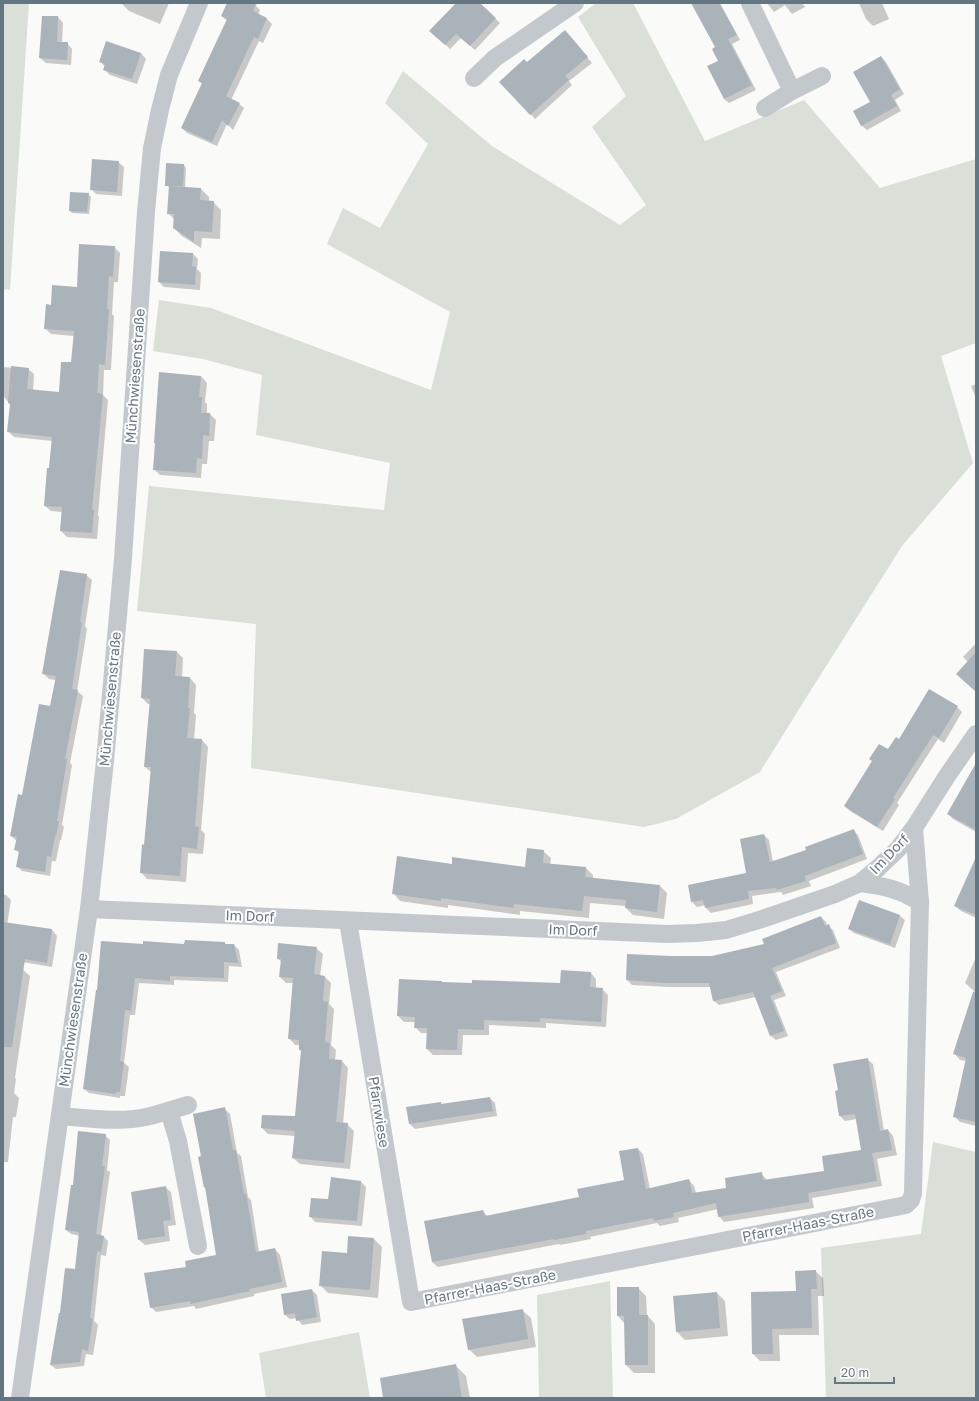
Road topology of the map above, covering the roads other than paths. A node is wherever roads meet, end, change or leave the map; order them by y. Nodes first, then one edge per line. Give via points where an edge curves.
1 (199, 3) edge
2 (575, 3) edge
3 (750, 3) edge
4 (822, 76) dead end
5 (474, 78) dead end
6 (792, 92) junction
7 (765, 108) dead end
8 (976, 734) edge
9 (914, 828) junction
10 (860, 883) junction
11 (920, 902) junction
12 (89, 909) junction
13 (348, 921) junction
14 (188, 1105) dead end
15 (169, 1111) junction
16 (60, 1116) junction
17 (198, 1246) dead end
18 (411, 1302) joint
19 (20, 1398) edge

1 - 12 street, Münchwiesenstraße via 169,75 152,148 123,559
2 - 5 street via 495,58
3 - 6 street
4 - 6 street
6 - 7 street
8 - 9 street, Im Dorf
9 - 10 street, Im Dorf via 898,849
9 - 11 street, Pfarrer-Haas-Straße
10 - 11 street via 892,888
10 - 13 street, Im Dorf via 760,920 726,930 697,933 667,934
11 - 18 street, Pfarrer-Haas-Straße via 913,1193 906,1205
12 - 13 street, Im Dorf
12 - 16 street, Münchwiesenstraße
13 - 18 street, Pfarrwiese
14 - 15 street
15 - 16 street via 122,1120
15 - 17 street via 178,1141
16 - 19 street, Münchwiesenstraße

